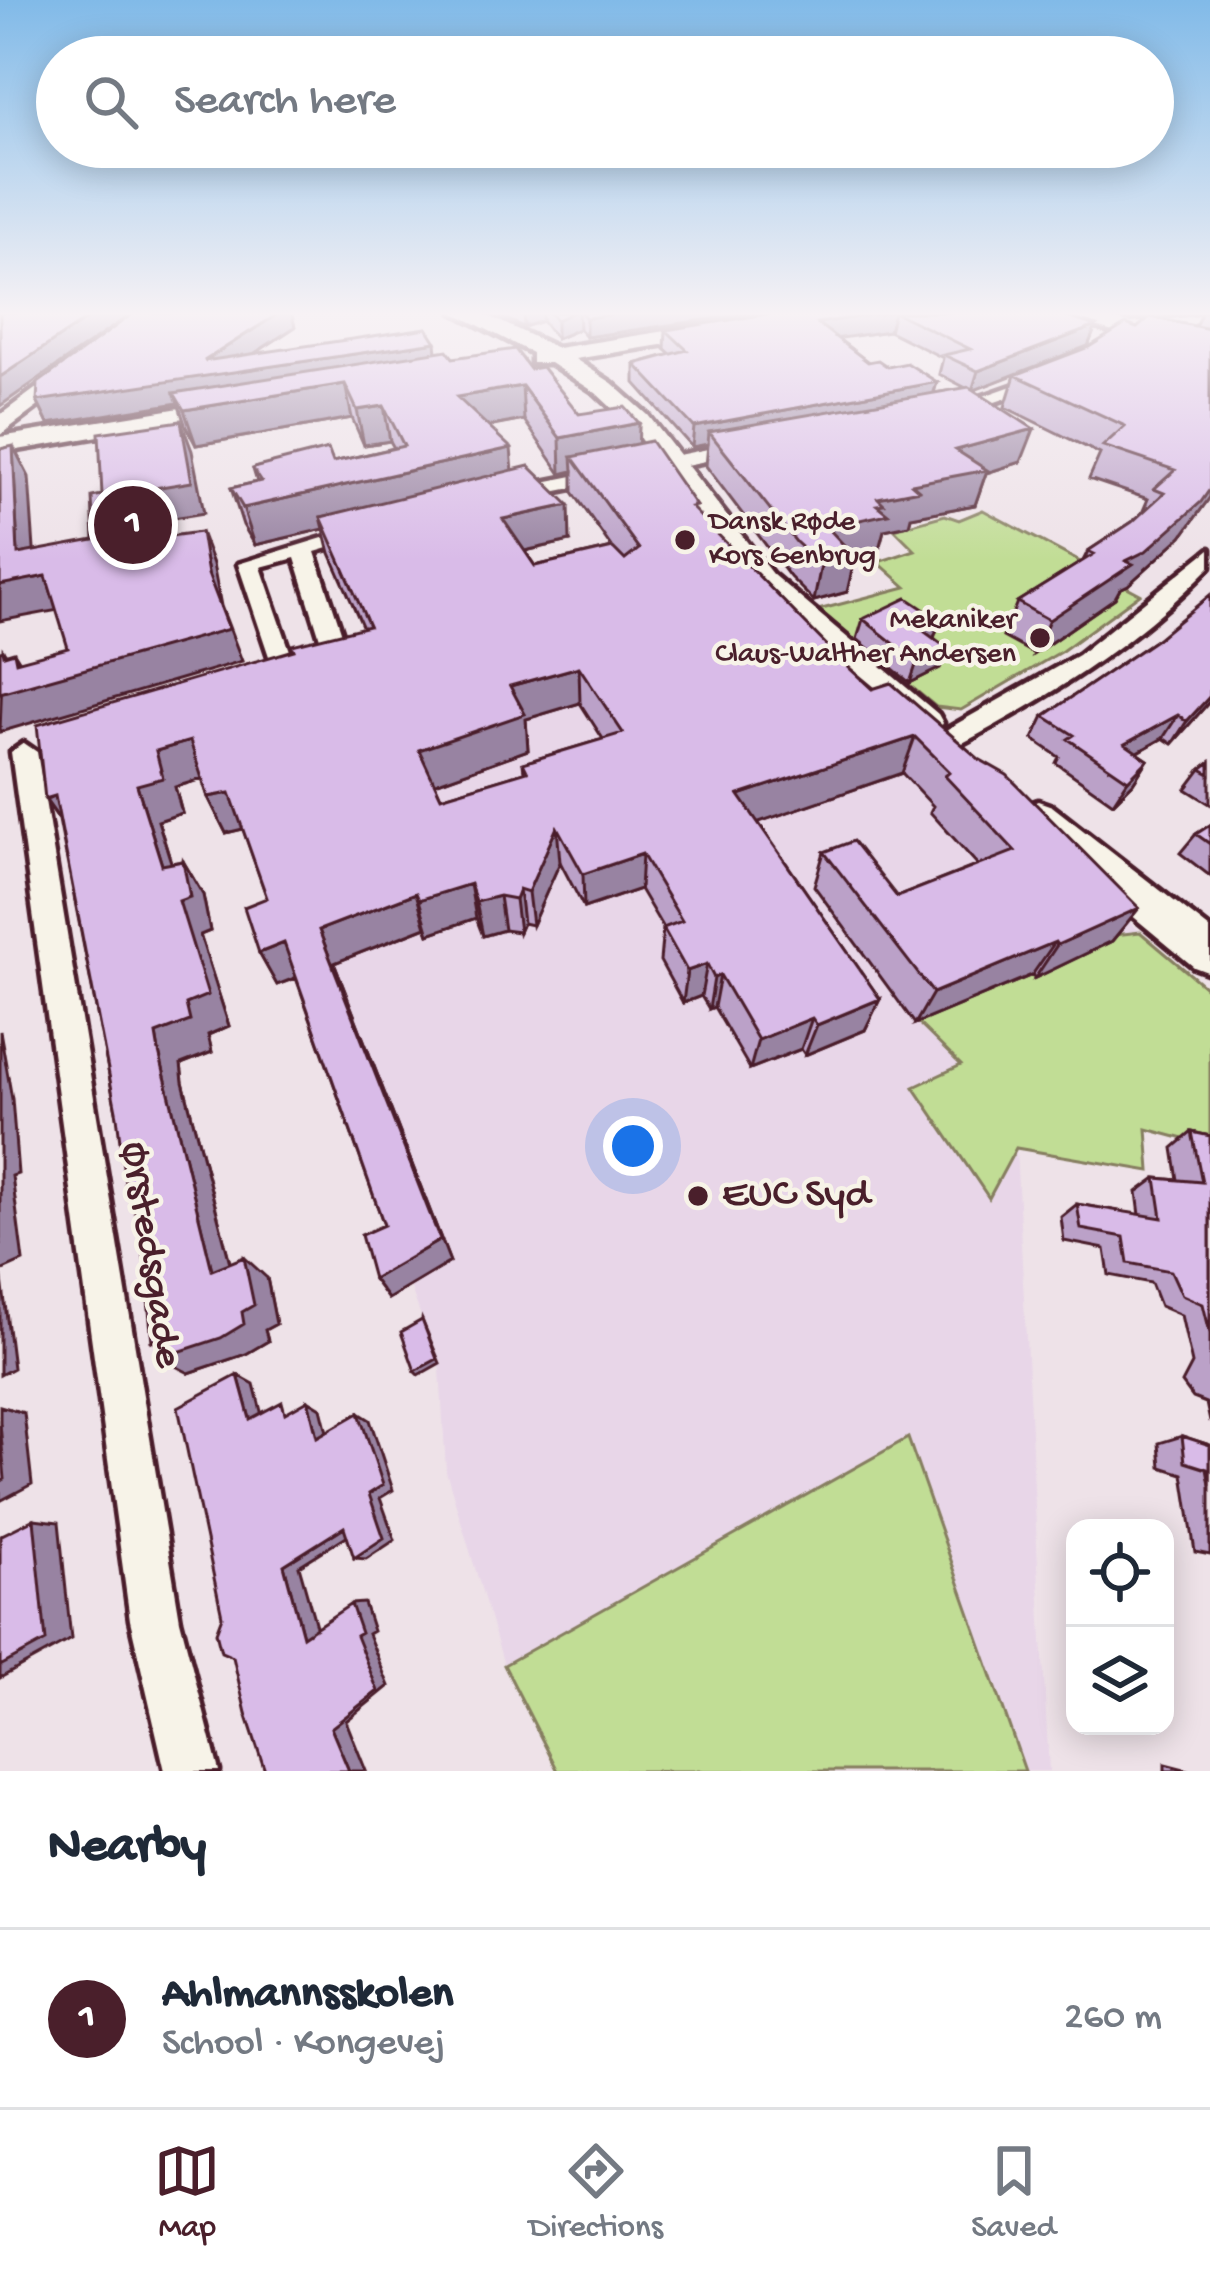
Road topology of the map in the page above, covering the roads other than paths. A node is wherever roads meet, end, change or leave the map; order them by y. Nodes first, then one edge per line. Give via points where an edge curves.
1 (44, 395) edge
2 (611, 395) edge
3 (995, 395) edge
4 (252, 404) edge
5 (935, 415) edge
6 (0, 428) edge
7 (0, 445) edge
8 (754, 446) edge
9 (671, 461) junction
10 (478, 502) edge
11 (389, 524) edge
12 (303, 548) junction
13 (1210, 555) edge
14 (946, 741) junction
15 (23, 752) edge
16 (975, 764) edge
17 (1016, 797) edge
18 (1210, 954) edge
19 (192, 1771) edge

1 - 6 street
2 - 9 street
3 - 5 street
4 - 7 street
8 - 9 street
9 - 10 street
9 - 14 street via 761,581
11 - 12 street
12 - 12 street via 249,564 276,677 338,658
13 - 14 street via 1111,646 1044,692
14 - 16 street
15 - 19 street, Ørstedsgade via 155,1620
17 - 18 street

